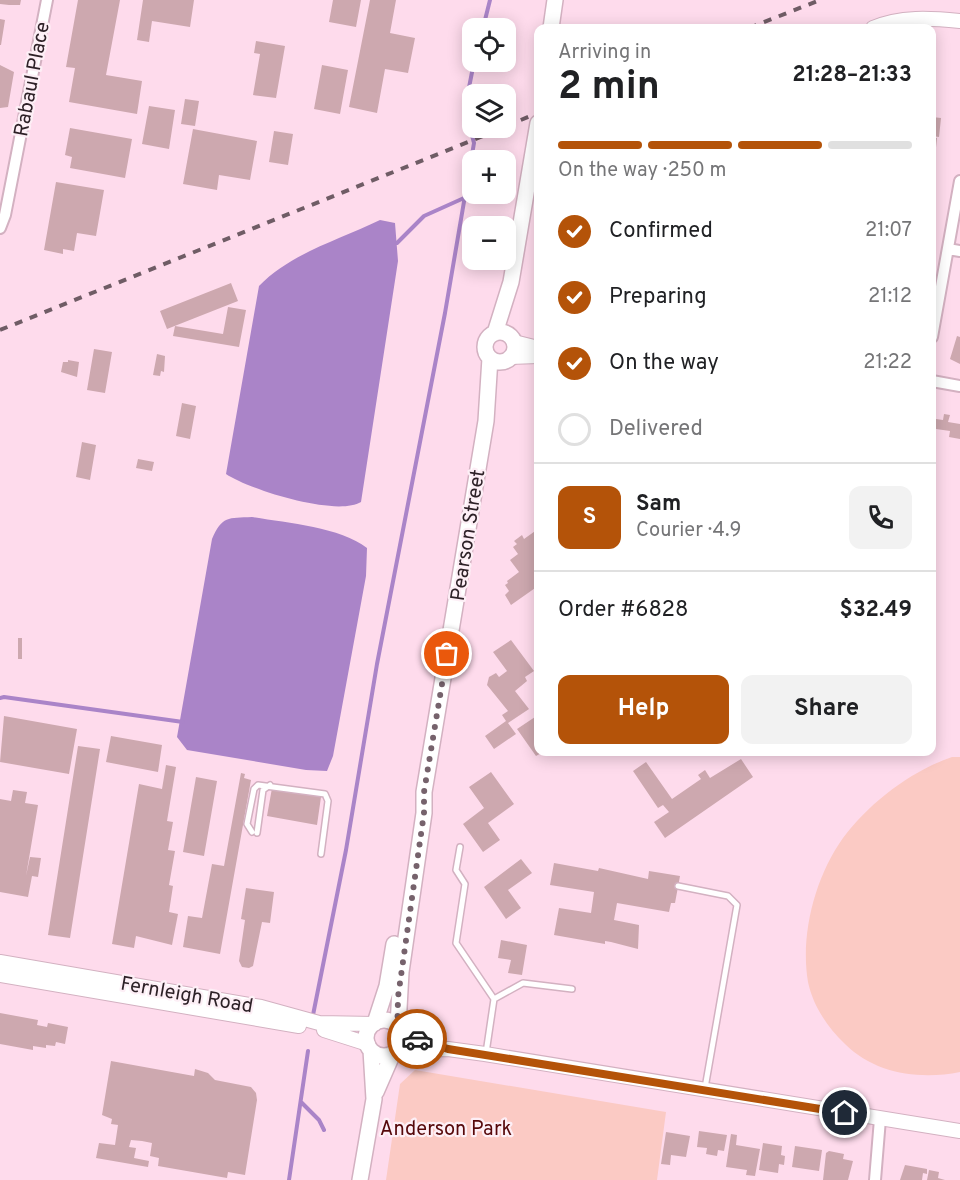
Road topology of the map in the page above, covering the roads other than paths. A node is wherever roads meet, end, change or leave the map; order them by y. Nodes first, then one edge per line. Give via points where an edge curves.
1 (47, 0) edge
2 (555, 0) edge
3 (960, 21) edge
4 (552, 24) edge
5 (887, 24) edge
6 (534, 150) edge
7 (960, 181) edge
8 (0, 228) edge
9 (948, 249) junction
10 (960, 251) edge
11 (936, 315) edge
12 (506, 337) junction
13 (534, 347) edge
14 (534, 356) edge
15 (502, 359) junction
16 (936, 382) edge
17 (960, 386) edge
18 (272, 784) junction
19 (424, 792) junction
20 (460, 847) dead end
21 (321, 854) dead end
22 (678, 886) dead end
23 (0, 962) edge
24 (0, 975) edge
25 (573, 989) dead end
26 (494, 999) junction
27 (374, 1023) junction
28 (399, 1029) junction
29 (369, 1047) junction
30 (448, 1049) junction
31 (395, 1052) junction
32 (485, 1054) junction
33 (704, 1091) junction
34 (374, 1099) junction
35 (880, 1119) junction
36 (960, 1131) edge
37 (360, 1180) edge
38 (875, 1180) edge

1 - 8 street, Rabaul Place
2 - 4 main road
3 - 5 street via 905,19
6 - 12 main road, Pearson Street via 511,282
7 - 9 street
9 - 10 street
9 - 11 street
12 - 13 street
12 - 15 main road, Pearson Street via 514,350
12 - 15 main road, Pearson Street via 486,342 486,351
14 - 15 street
15 - 19 main road, Pearson Street via 486,421
16 - 17 street
18 - 18 lane via 258,784 254,789 247,824 254,832 263,790
18 - 21 lane via 327,796
19 - 27 main road, Pearson Street via 417,812 387,986
19 - 28 main road, Pearson Street via 401,972
20 - 26 lane via 456,870 465,884 456,943
22 - 33 lane via 728,896 737,905
23 - 27 street, Fernleigh Road via 261,1007 319,1023
24 - 29 street, Fernleigh Road via 331,1031
25 - 26 lane via 523,983
26 - 32 lane
27 - 28 main road via 387,1020
27 - 29 main road via 367,1032
28 - 30 street
28 - 31 main road via 401,1044
29 - 31 main road via 381,1055
29 - 34 main road
30 - 31 street
30 - 32 street
31 - 34 main road
32 - 33 street
33 - 35 street
34 - 37 main road
35 - 36 street
35 - 38 street

